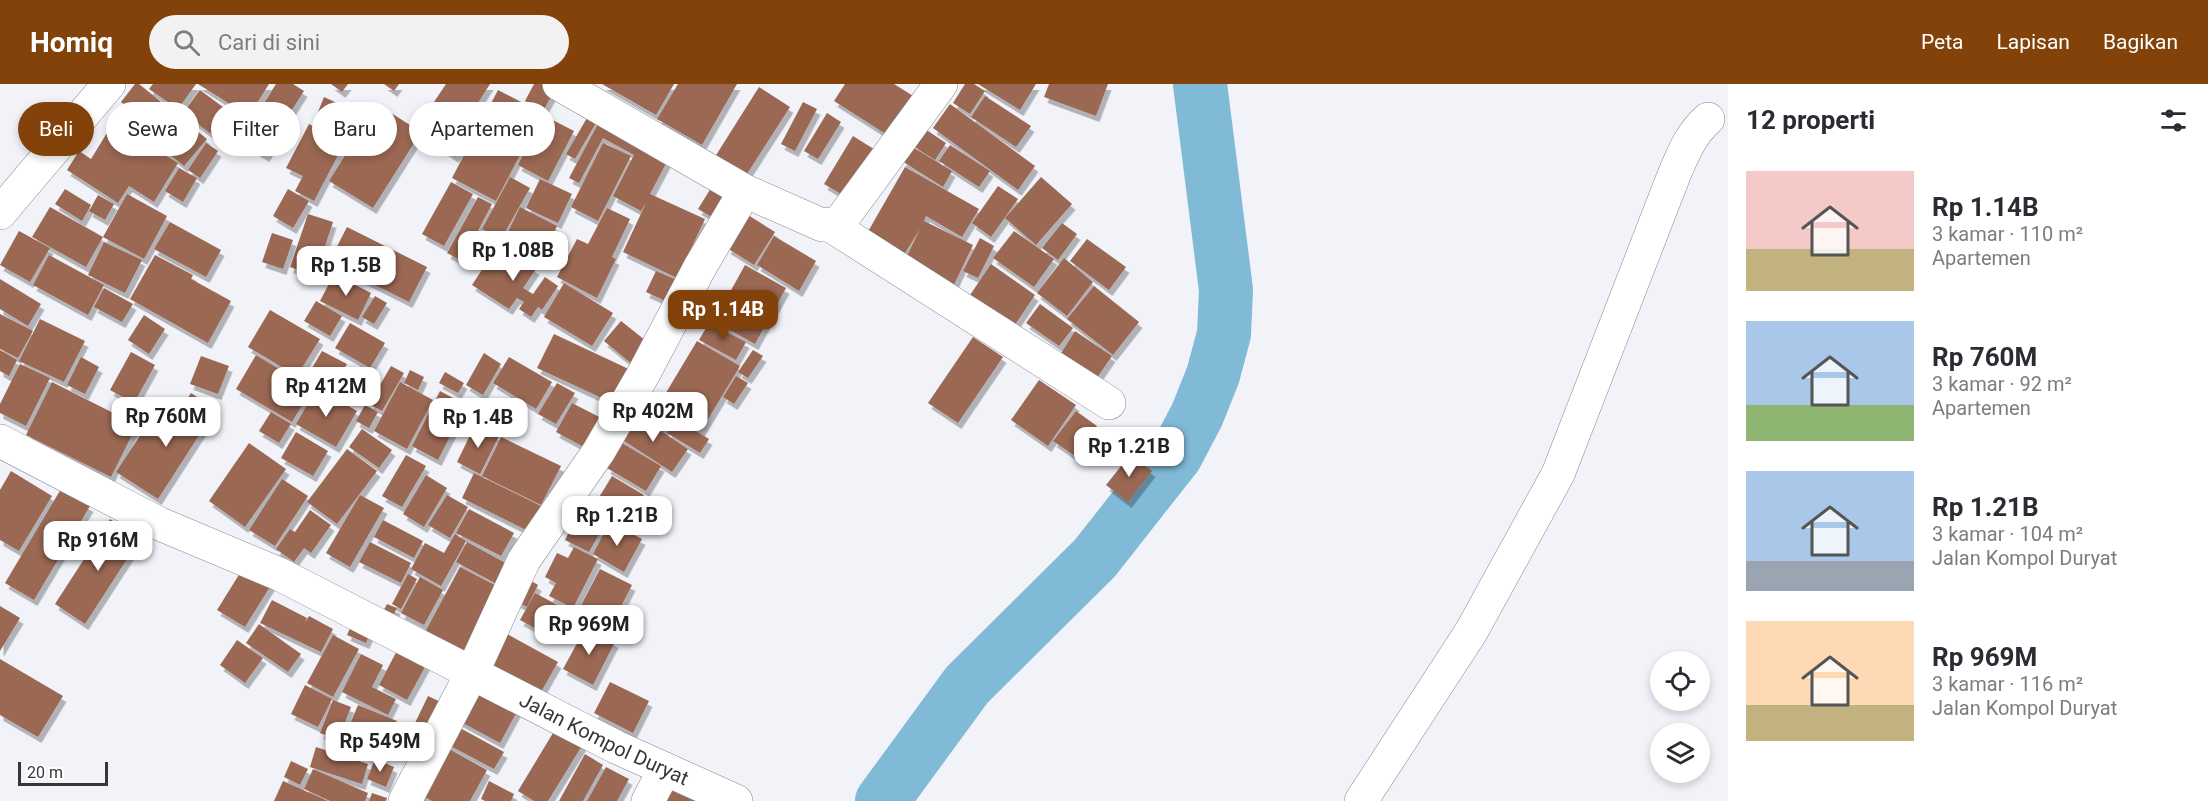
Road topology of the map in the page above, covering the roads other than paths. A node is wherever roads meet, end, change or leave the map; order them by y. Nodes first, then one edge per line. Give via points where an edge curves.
1 (109, 84) edge
2 (559, 84) edge
3 (941, 84) edge
4 (1708, 119) dead end
5 (745, 190) junction
6 (0, 213) edge
7 (830, 225) junction
8 (1109, 403) dead end
9 (0, 441) edge
10 (471, 673) junction
11 (665, 769) junction
12 (405, 801) edge
13 (648, 801) edge
14 (736, 801) edge
15 (1361, 801) edge

1 - 6 street
2 - 5 street
3 - 7 street via 845,215
4 - 15 street via 1688,141 1558,474 1471,632
5 - 7 street via 822,225
5 - 10 street via 599,451 524,560
7 - 8 street
9 - 10 street, Jalan Kompol Duryat via 160,524 279,574
10 - 11 street, Jalan Kompol Duryat
10 - 12 street
11 - 13 street
11 - 14 street, Jalan Kompol Duryat

